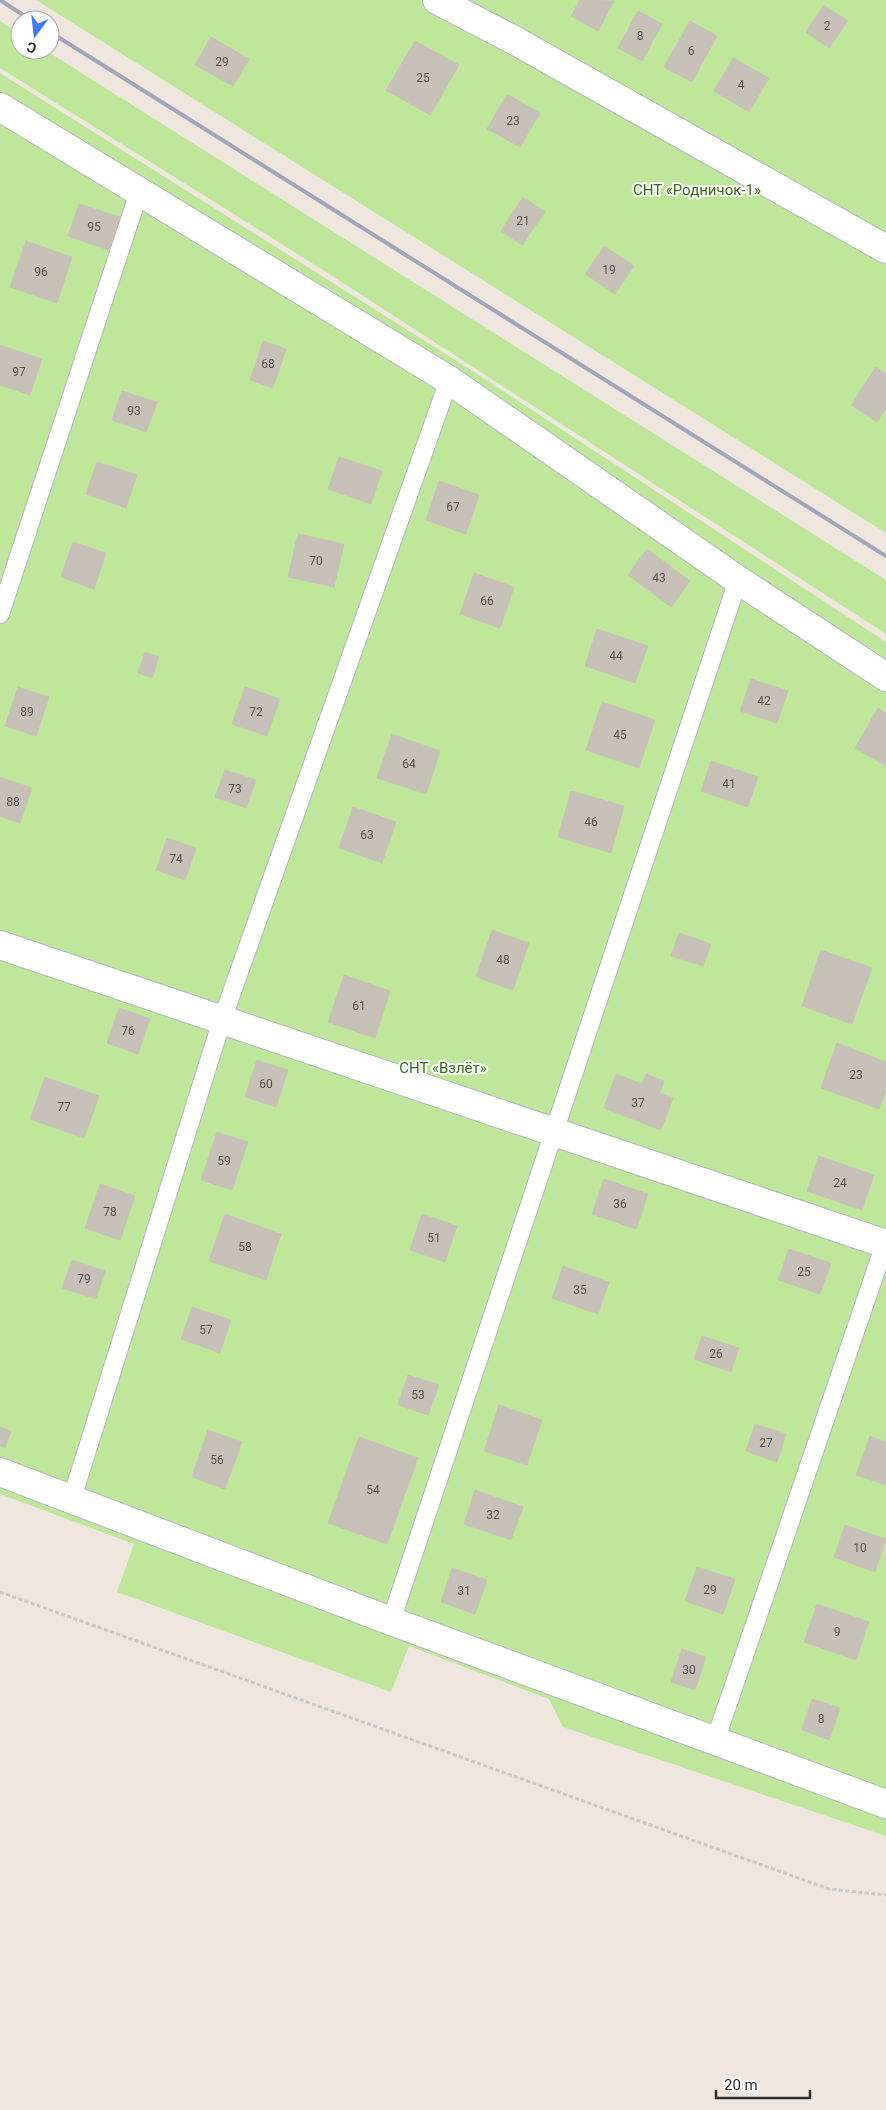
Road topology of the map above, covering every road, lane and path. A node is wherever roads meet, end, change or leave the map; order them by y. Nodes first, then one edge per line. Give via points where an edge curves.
1 (437, 0) edge
2 (0, 107) edge
3 (139, 192) junction
4 (886, 249) edge
5 (449, 380) junction
6 (738, 580) junction
7 (0, 614) edge
8 (886, 677) edge
9 (0, 945) edge
10 (222, 1020) junction
11 (554, 1132) junction
12 (886, 1243) edge
13 (0, 1472) edge
14 (72, 1498) junction
15 (0, 1592) edge
16 (391, 1621) junction
17 (715, 1742) junction
18 (886, 1804) edge
19 (886, 1895) edge

1 - 4 street
2 - 3 street
3 - 5 street
3 - 7 lane
5 - 6 street
5 - 10 lane
6 - 8 street
6 - 11 lane
9 - 10 street
10 - 11 street
10 - 14 lane
11 - 12 street
11 - 16 lane
12 - 17 lane
13 - 14 street
14 - 16 street
15 - 19 path via 829,1889
16 - 17 street
17 - 18 street

